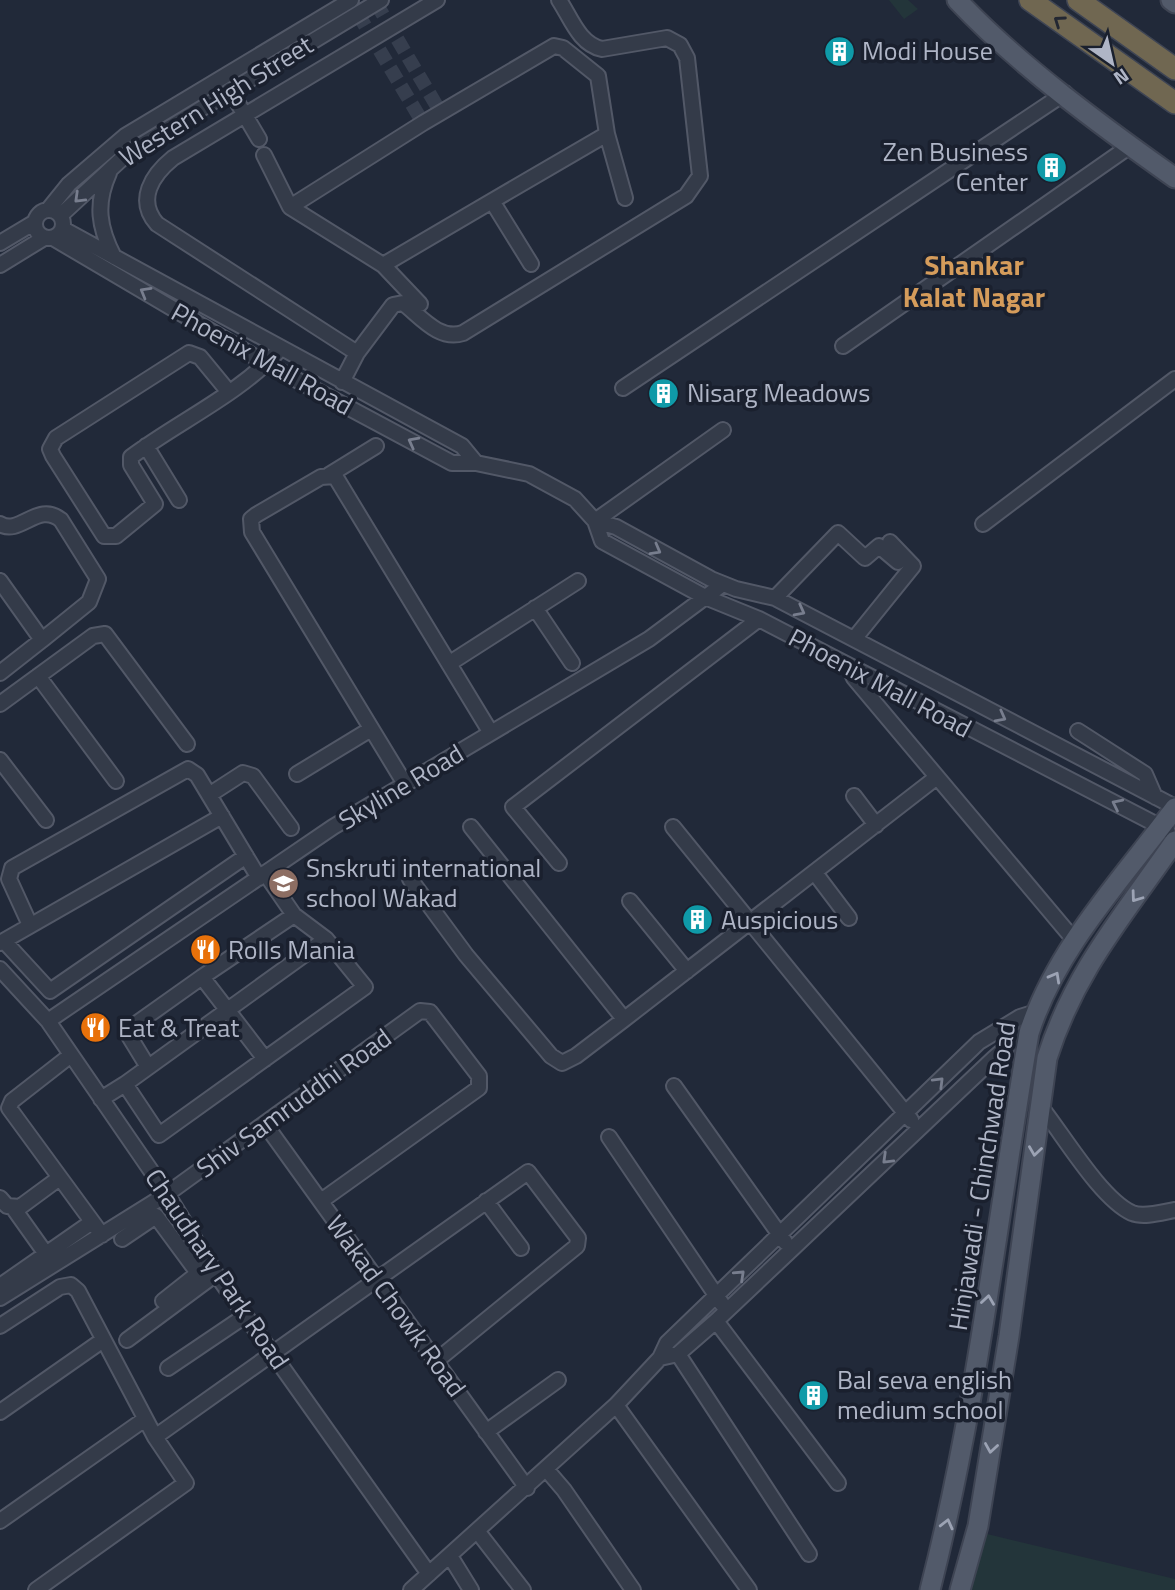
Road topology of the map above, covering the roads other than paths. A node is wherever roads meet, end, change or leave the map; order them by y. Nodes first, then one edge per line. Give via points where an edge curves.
1 (351, 0) edge
2 (437, 0) edge
3 (559, 0) edge
4 (957, 0) edge
5 (1030, 0) edge
6 (1078, 0) edge
7 (371, 2) edge
8 (250, 69) junction
9 (1175, 69) edge
10 (230, 90) junction
11 (1065, 93) junction
12 (1175, 103) edge
13 (245, 115) junction
14 (607, 134) junction
15 (259, 139) dead end
16 (1130, 146) junction
17 (264, 155) dead end
18 (112, 166) junction
19 (1175, 178) edge
20 (625, 198) dead end
21 (492, 201) junction
22 (290, 207) junction
23 (54, 226) junction
24 (0, 243) edge
25 (114, 257) junction
26 (531, 264) dead end
27 (0, 265) edge
28 (383, 265) junction
29 (185, 296) junction
30 (420, 304) dead end
31 (177, 311) junction
32 (843, 346) dead end
33 (280, 349) junction
34 (357, 353) junction
35 (267, 364) junction
36 (1175, 379) edge
37 (342, 382) junction
38 (623, 388) dead end
39 (228, 391) junction
40 (723, 430) dead end
41 (146, 446) junction
42 (376, 446) dead end
43 (477, 463) junction
44 (329, 475) junction
45 (179, 500) dead end
46 (595, 521) junction
47 (0, 524) edge
48 (984, 524) dead end
49 (890, 542) dead end
50 (898, 562) dead end
51 (0, 581) edge
52 (578, 581) dead end
53 (730, 586) junction
54 (705, 597) junction
55 (775, 598) junction
56 (535, 608) junction
57 (759, 619) junction
58 (854, 639) junction
59 (42, 640) junction
60 (450, 663) junction
61 (572, 663) dead end
62 (848, 666) junction
63 (0, 673) edge
64 (38, 676) junction
65 (0, 704) edge
66 (371, 729) junction
67 (1078, 731) dead end
68 (491, 733) junction
69 (187, 744) dead end
70 (0, 760) edge
71 (297, 774) dead end
72 (937, 776) junction
73 (116, 781) dead end
74 (405, 784) junction
75 (209, 795) junction
76 (855, 796) dead end
77 (1155, 797) junction
78 (1175, 808) edge
79 (222, 816) junction
80 (46, 820) dead end
81 (876, 825) junction
82 (471, 827) dead end
83 (673, 827) dead end
84 (291, 828) dead end
85 (1171, 835) edge
86 (246, 856) junction
87 (559, 863) dead end
88 (815, 873) junction
89 (262, 876) junction
90 (410, 879) dead end
91 (630, 901) dead end
92 (294, 915) junction
93 (849, 918) dead end
94 (752, 922) junction
95 (30, 925) junction
96 (326, 939) junction
97 (1075, 941) junction
98 (2, 942) edge
99 (0, 969) edge
100 (688, 971) junction
101 (202, 977) junction
102 (226, 1010) junction
103 (1036, 1012) junction
104 (624, 1019) junction
105 (48, 1021) junction
106 (1029, 1033) junction
107 (71, 1055) junction
108 (265, 1059) junction
109 (148, 1067) junction
110 (125, 1084) junction
111 (674, 1086) dead end
112 (101, 1098) junction
113 (1041, 1107) junction
114 (906, 1115) junction
115 (265, 1124) junction
116 (918, 1129) junction
117 (609, 1137) dead end
118 (58, 1179) junction
119 (167, 1194) junction
120 (0, 1198) edge
121 (321, 1201) junction
122 (486, 1202) junction
123 (13, 1209) junction
124 (1175, 1210) edge
125 (92, 1222) junction
126 (102, 1234) junction
127 (781, 1236) junction
128 (122, 1240) dead end
129 (521, 1248) dead end
130 (792, 1252) junction
131 (46, 1254) junction
132 (208, 1270) junction
133 (377, 1280) junction
134 (0, 1286) edge
135 (717, 1296) junction
136 (0, 1298) edge
137 (163, 1301) dead end
138 (245, 1316) junction
139 (722, 1316) junction
140 (0, 1326) edge
141 (103, 1340) junction
142 (127, 1340) dead end
143 (272, 1354) junction
144 (678, 1354) junction
145 (660, 1358) junction
146 (436, 1361) junction
147 (168, 1368) dead end
148 (558, 1380) dead end
149 (616, 1405) junction
150 (0, 1412) edge
151 (145, 1419) junction
152 (486, 1432) junction
153 (155, 1437) junction
154 (546, 1469) junction
155 (838, 1483) dead end
156 (527, 1488) junction
157 (0, 1521) edge
158 (478, 1532) junction
159 (809, 1554) dead end
160 (450, 1556) junction
161 (429, 1574) junction
162 (36, 1590) edge
163 (411, 1590) edge
164 (471, 1590) edge
165 (523, 1590) edge
166 (633, 1590) edge
167 (749, 1590) edge
168 (930, 1590) edge
169 (960, 1590) edge

1 - 8 street, Western High Street
2 - 13 street
3 - 34 street via 592,47 667,38 680,45 687,58 700,176 695,187 463,334 442,334 397,302
4 - 11 main road via 984,29
12 -> 5 highway
6 - 9 highway
7 - 8 street, Western High Street
8 - 10 street, Western High Street
8 - 23 street, Western High Street via 120,140 69,184
10 - 13 street
10 - 18 street, Western High Street
11 - 16 main road
11 - 38 street
13 - 15 street
13 - 34 street via 163,166 148,186 150,216
14 - 20 street
14 - 21 street
14 - 22 street via 598,76 554,46
16 - 19 main road
16 - 32 street
17 - 22 street
18 -> 23 street, Western High Street
18 - 25 street via 101,193 100,220
21 - 26 street
21 - 28 street
22 - 28 street
23 - 24 street via 39,214 35,222
23 - 25 street, Phoenix Mall Road
23 - 27 street
31 -> 23 street, Phoenix Mall Road
25 - 29 street, Phoenix Mall Road
28 - 30 street
29 - 31 street
29 - 33 street, Phoenix Mall Road
31 - 35 street, Phoenix Mall Road
33 - 35 street
33 - 37 street, Phoenix Mall Road
34 - 37 street
35 - 39 street
43 -> 35 street, Phoenix Mall Road via 452,463
36 - 48 street
37 - 43 street, Phoenix Mall Road via 462,446
39 - 41 street
39 - 41 street via 200,357 189,353 56,438 50,449 53,456 107,537 116,536 155,504 129,462
40 - 46 street
41 - 45 street
42 - 44 street
43 - 46 street, Phoenix Mall Road via 550,483 575,499
44 - 60 street via 341,482
44 - 66 street via 256,515 250,526
46 -> 53 street, Phoenix Mall Road via 616,527
46 - 54 street, Phoenix Mall Road via 602,541
47 - 59 street via 11,527 40,513 53,513 98,579 89,602
49 - 58 street via 913,566
50 - 55 street via 878,546 865,558 838,534
51 - 59 street
52 - 56 street
53 - 54 street, Skyline Road
53 - 55 street, Phoenix Mall Road
54 - 57 street, Phoenix Mall Road
54 - 68 street, Skyline Road via 649,639
55 -> 58 street, Phoenix Mall Road
56 - 60 street
56 - 61 street
57 - 62 street, Phoenix Mall Road
57 - 87 street via 513,807
58 -> 77 street, Phoenix Mall Road
59 - 63 street
60 - 68 street
62 - 72 street
85 -> 62 street, Phoenix Mall Road
64 - 65 street
64 - 69 street via 93,636 105,634
64 - 73 street
66 - 71 street
66 - 74 street
67 - 77 street via 1145,774
68 - 74 street, Skyline Road
70 - 80 street
72 - 81 street
72 - 97 street
74 - 89 street, Skyline Road
75 - 79 street
75 - 84 street via 243,773 253,776
75 - 95 street via 192,770 182,771 12,868 9,879
76 - 81 street
77 - 78 street, Phoenix Mall Road
78 - 85 main road, Hinjawadi - Chinchwad Road
79 - 86 street
79 - 95 street
81 - 88 street
82 - 104 street
83 - 94 street
85 - 97 main road, Hinjawadi - Chinchwad Road
85 -> 113 main road, Hinjawadi - Chinchwad Road via 1088,962 1062,1013 1047,1058
86 - 89 street
86 - 98 street via 50,991
88 - 93 street
88 - 94 street
89 - 92 street
89 - 105 street, Skyline Road
90 - 104 street via 466,955 555,1060 569,1061
91 - 100 street
92 - 96 street
92 - 101 street
94 - 100 street
94 - 114 street
95 - 98 street
96 - 102 street
96 - 108 street via 365,988
103 -> 97 main road, Hinjawadi - Chinchwad Road
99 - 105 street, Chaudhary Park Road
100 - 104 street
101 - 102 street
101 - 109 street via 126,1031
102 - 108 street
102 - 109 street
103 - 106 main road, Hinjawadi - Chinchwad Road
114 -> 103 street via 979,1042
105 - 107 street, Chaudhary Park Road
106 - 116 street via 994,1058
168 -> 106 main road, Hinjawadi - Chinchwad Road via 949,1517 984,1333
107 - 112 street, Chaudhary Park Road
107 - 118 street via 9,1108
108 - 110 street via 159,1135
109 - 110 street
110 - 112 street
111 - 127 street
112 - 119 street, Chaudhary Park Road
113 - 124 street via 1096,1183 1132,1213
113 -> 169 main road, Hinjawadi - Chinchwad Road via 978,1526
114 - 116 street
114 - 127 street
115 - 119 street, Shiv Samruddhi Road
115 - 121 street, Wakad Chowk Road
115 - 121 street, Shiv Samruddhi Road via 420,1011 430,1012 479,1076 479,1088
116 -> 130 street
117 - 135 street
118 - 123 street
118 - 125 street
119 - 126 street, Shiv Samruddhi Road
119 - 132 street, Chaudhary Park Road
120 - 123 street
121 - 133 street, Wakad Chowk Road
122 - 129 street
122 - 133 street
122 - 146 street via 528,1172 578,1238 577,1246
123 - 131 street
125 - 126 street
125 - 131 street
126 - 136 street, Shiv Samruddhi Road
127 - 130 street
135 -> 127 street
128 - 132 street via 156,1216
130 - 139 street
131 - 134 street
132 - 137 street
132 - 138 street, Chaudhary Park Road
132 - 142 street
133 - 143 street
133 - 146 street, Wakad Chowk Road
135 - 139 street
135 - 145 street via 667,1343
138 - 143 street, Chaudhary Park Road
138 - 147 street
139 - 144 street
139 - 155 street
140 - 141 street via 60,1287 71,1285
141 - 150 street
141 - 151 street
143 - 153 street
143 - 161 street, Chaudhary Park Road
144 - 145 street
144 - 159 street
145 - 149 street
146 - 152 street, Wakad Chowk Road
148 - 152 street
149 - 154 street
149 - 167 street
151 - 153 street
151 - 157 street
152 - 156 street, Wakad Chowk Road
153 - 162 street via 186,1483
154 - 156 street
154 - 166 street
156 - 158 street
158 - 160 street
158 - 165 street
160 - 161 street
160 - 164 street
161 - 163 street

